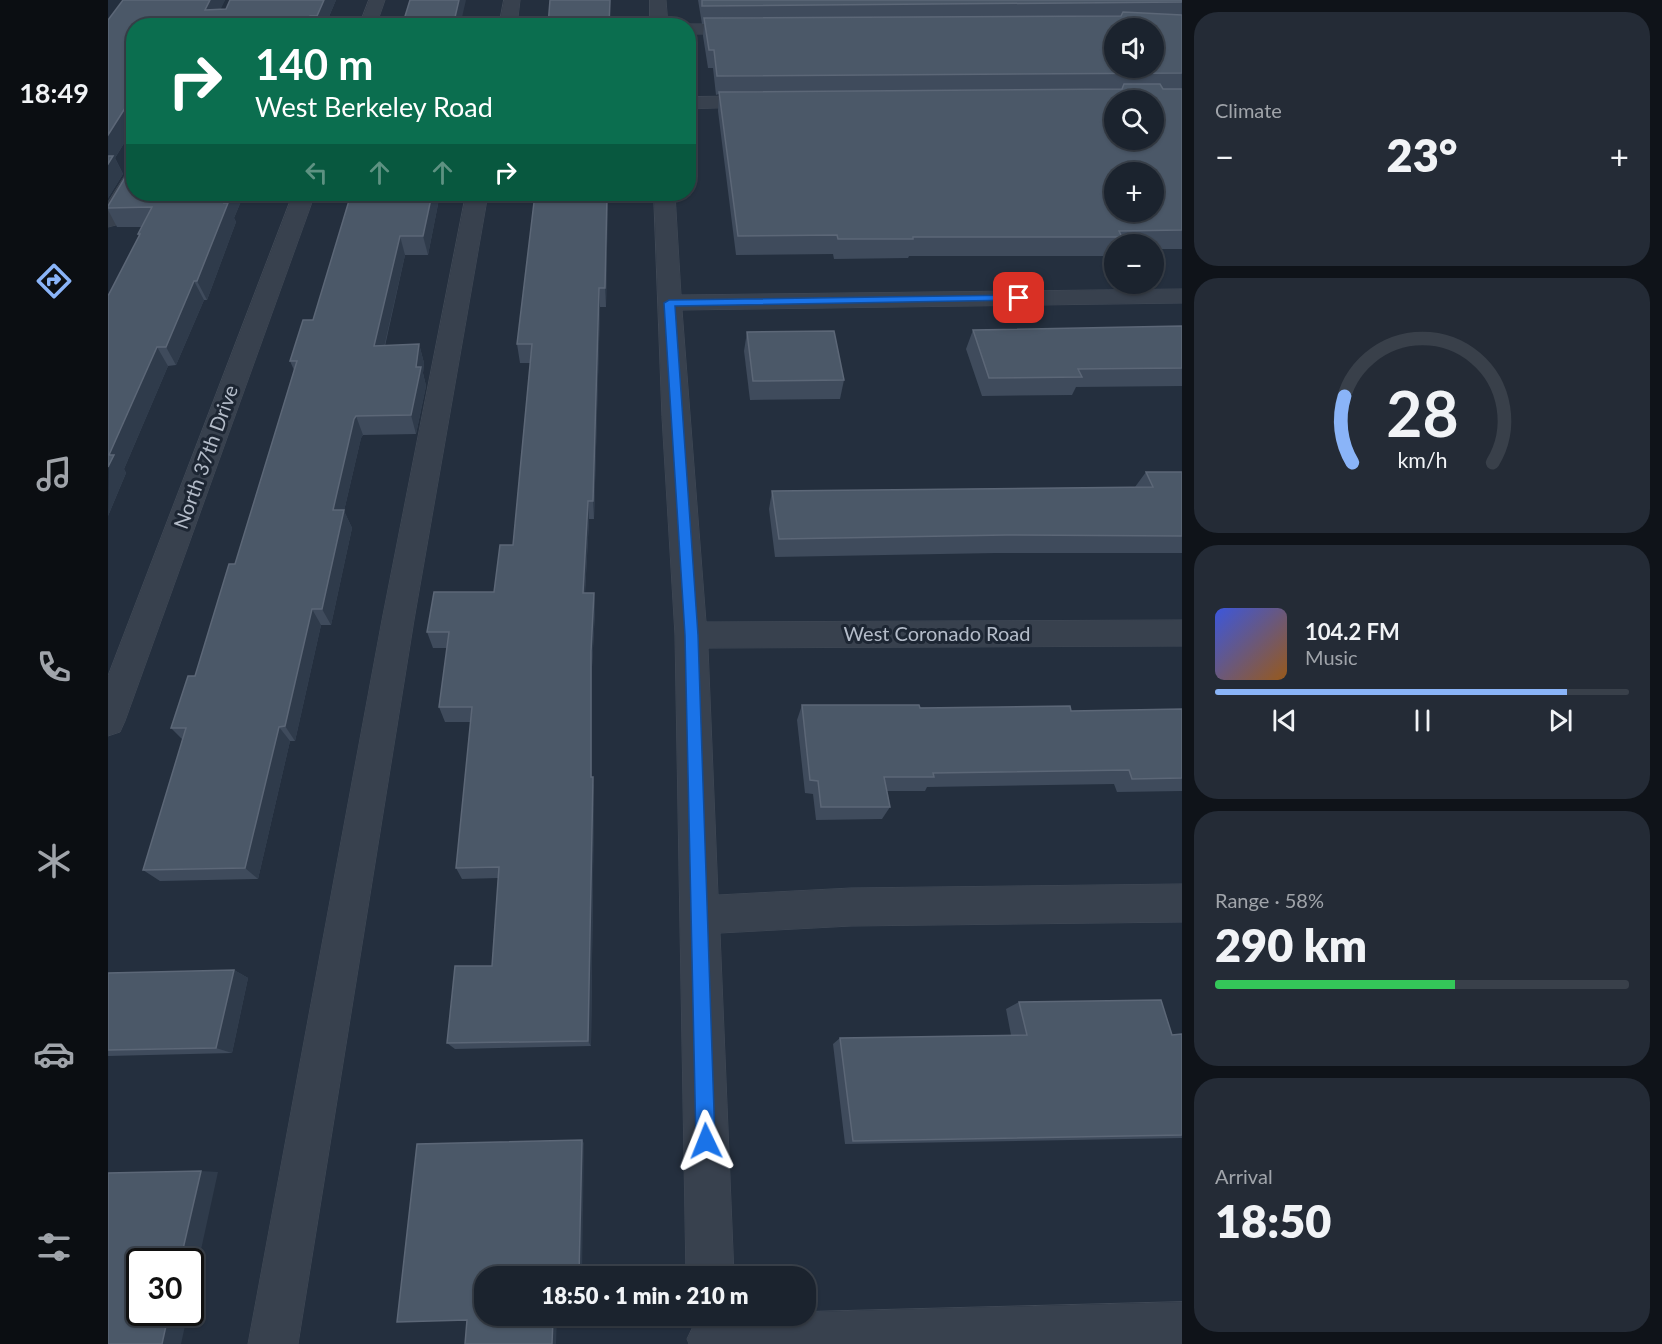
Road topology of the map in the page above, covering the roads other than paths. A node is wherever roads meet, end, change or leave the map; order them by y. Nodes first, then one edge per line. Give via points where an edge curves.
1 (376, 0) edge
2 (512, 0) edge
3 (658, 0) edge
4 (370, 18) edge
5 (509, 18) edge
6 (659, 18) edge
7 (696, 29) edge
8 (771, 29) edge
9 (783, 102) edge
10 (696, 103) edge
11 (126, 190) edge
12 (301, 201) edge
13 (476, 201) edge
14 (664, 201) edge
15 (108, 220) edge
16 (1182, 296) edge
17 (669, 303) junction
18 (1182, 633) edge
19 (691, 635) junction
20 (108, 721) edge
21 (1182, 903) edge
22 (699, 915) junction
23 (710, 1266) edge
24 (1182, 1326) edge
25 (711, 1333) edge
26 (273, 1344) edge

1 - 4 street
2 - 5 street
3 - 6 street
7 - 8 street
9 - 10 street
11 - 15 street
12 - 20 street, North 37th Drive
13 - 26 street via 396,632
14 - 17 street
16 - 17 street
17 - 19 street
18 - 19 street, West Coronado Road
19 - 22 street
21 - 22 street via 851,907
22 - 23 street
24 - 25 street

